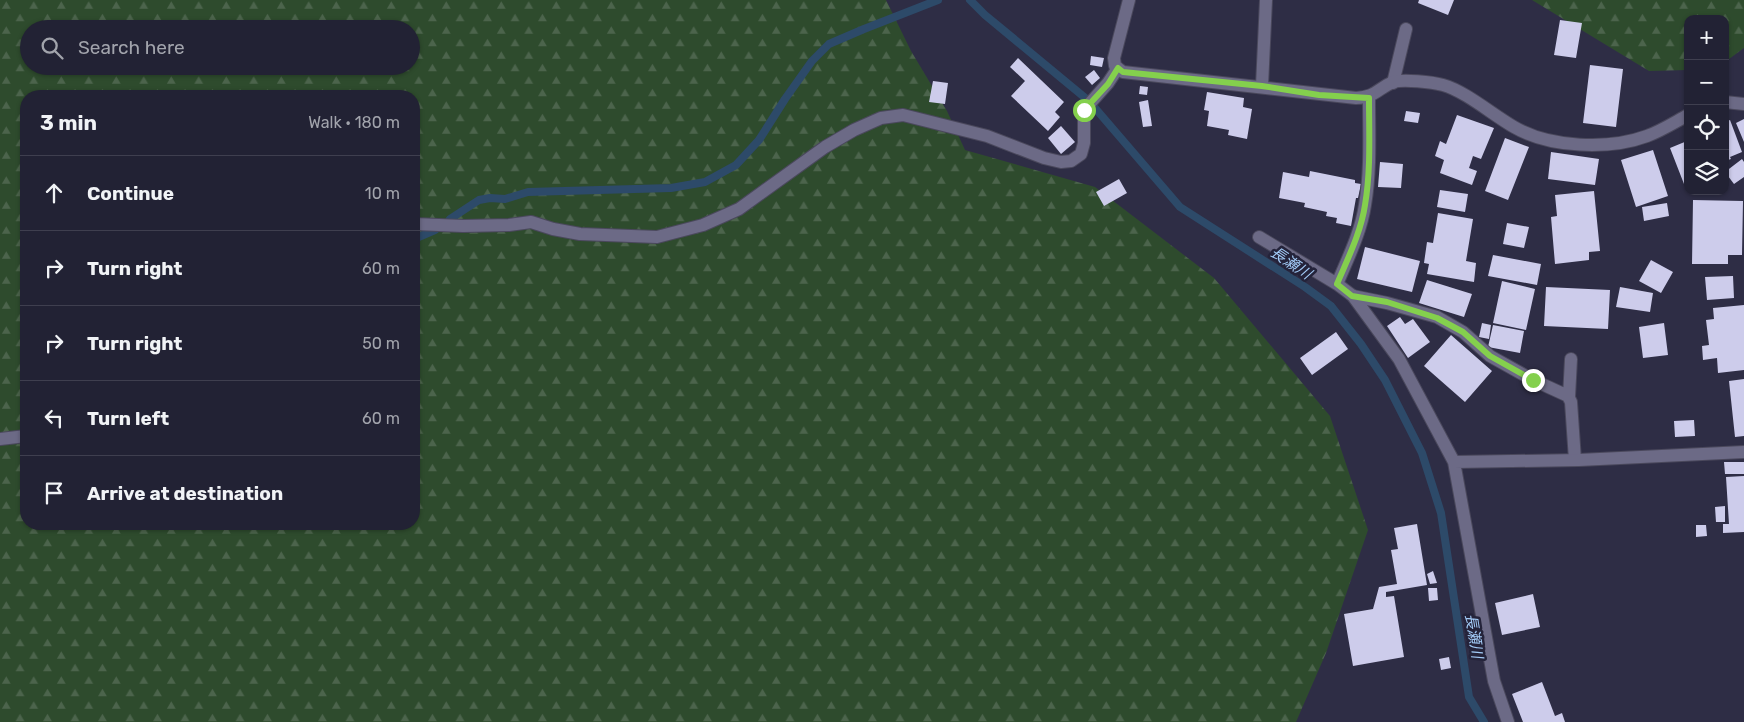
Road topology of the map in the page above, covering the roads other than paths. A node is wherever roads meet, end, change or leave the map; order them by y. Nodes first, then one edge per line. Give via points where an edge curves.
1 (1129, 0) edge
2 (1266, 0) edge
3 (1406, 29) dead end
4 (1118, 68) junction
5 (1393, 83) junction
6 (1262, 86) junction
7 (1369, 98) junction
8 (1729, 102) edge
9 (1744, 104) edge
10 (1684, 117) edge
11 (420, 224) edge
12 (1259, 236) dead end
13 (1337, 284) junction
14 (1352, 296) junction
15 (1571, 359) dead end
16 (1569, 397) junction
17 (20, 437) edge
18 (0, 439) edge
19 (1744, 452) edge
20 (1575, 460) junction
21 (1454, 462) junction
22 (1508, 722) edge

1 - 4 street via 1114,58
2 - 6 street
3 - 5 street
4 - 6 street via 1123,72
4 - 11 street via 1084,110 1084,143 1080,154 1071,161 1044,158 986,136 903,115 881,118 854,130 739,209 703,225 657,237 580,234 531,222 464,226
5 - 7 street
5 - 10 street via 1443,85 1536,138 1560,142 1621,143 1648,136
6 - 7 street via 1319,95
7 - 13 street via 1365,205
8 - 9 street
12 - 13 street
13 - 14 street
14 - 16 street via 1387,302 1437,318 1463,332 1490,356
14 - 21 street via 1399,359
15 - 16 street
16 - 20 street via 1572,402
17 - 18 street
19 - 20 street
20 - 21 street
21 - 22 street via 1494,682

